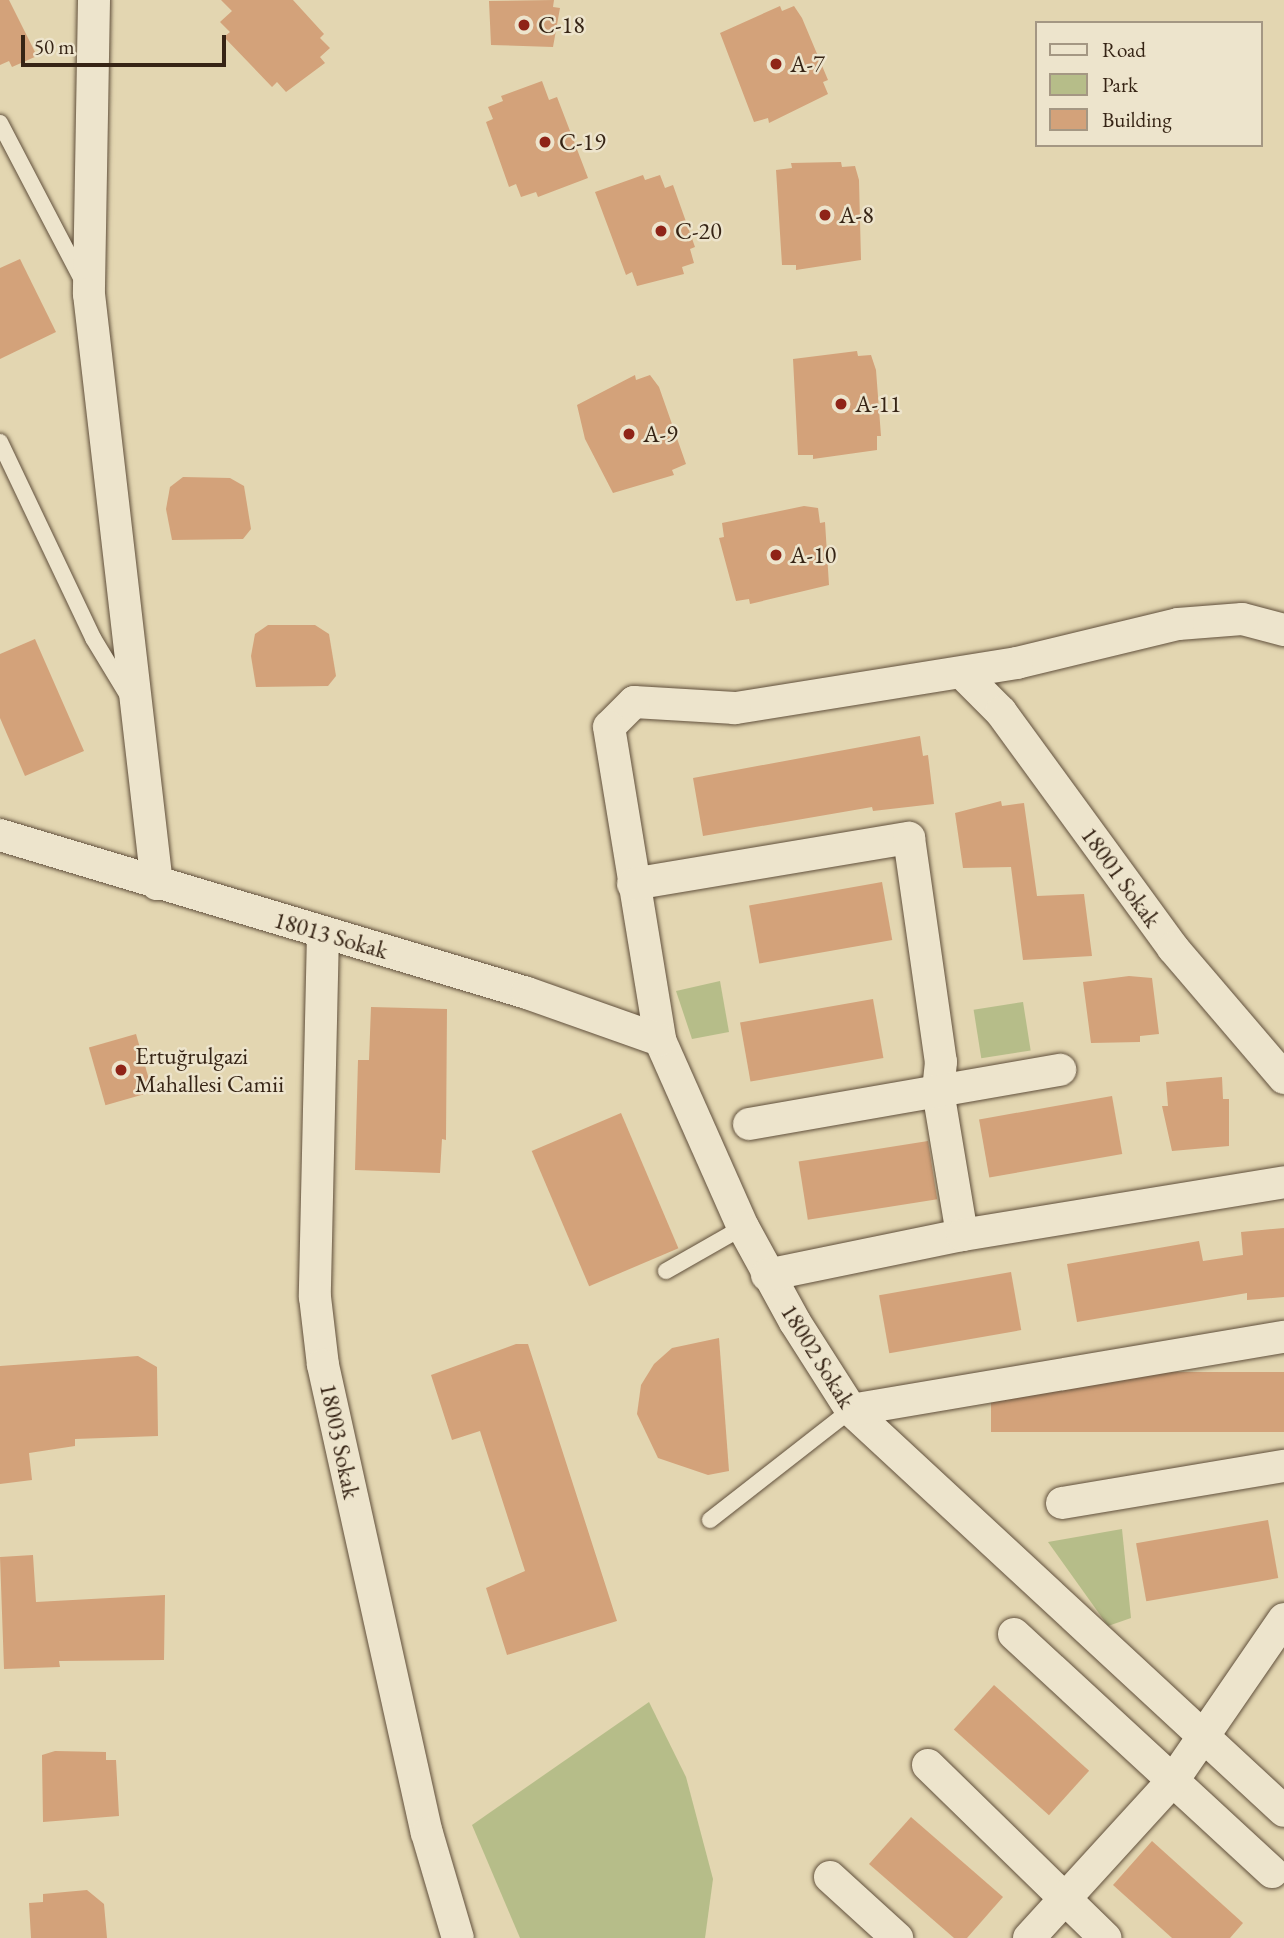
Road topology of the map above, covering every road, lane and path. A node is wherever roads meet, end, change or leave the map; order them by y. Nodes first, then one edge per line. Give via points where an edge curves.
1 (94, 0) edge
2 (0, 123) edge
3 (89, 294) junction
4 (0, 442) edge
5 (1283, 629) edge
6 (962, 673) junction
7 (134, 706) junction
8 (0, 835) edge
9 (157, 884) junction
10 (634, 884) junction
11 (323, 933) junction
12 (660, 1040) junction
13 (1060, 1070) dead end
14 (1284, 1078) edge
15 (939, 1091) junction
16 (749, 1124) dead end
17 (1284, 1182) edge
18 (743, 1227) junction
19 (962, 1235) junction
20 (666, 1271) dead end
21 (767, 1275) junction
22 (1284, 1337) edge
23 (850, 1410) junction
24 (1284, 1466) edge
25 (1062, 1503) dead end
26 (710, 1520) dead end
27 (1284, 1619) edge
28 (1014, 1634) dead end
29 (1203, 1739) junction
30 (928, 1765) dead end
31 (1174, 1779) junction
32 (1284, 1811) edge
33 (1272, 1872) dead end
34 (830, 1877) dead end
35 (1063, 1900) junction
36 (458, 1938) edge
37 (897, 1938) edge
38 (1029, 1938) edge
39 (1105, 1938) edge

1 - 3 street
2 - 3 lane
3 - 7 street
4 - 7 lane via 93,638
5 - 6 street via 1241,619 1178,624
6 - 10 street, 18002 Sokak via 735,708 634,702 609,727
6 - 14 street, 18001 Sokak via 1001,712 1173,948
7 - 9 street
8 - 9 street, 18013 Sokak
9 - 11 street, 18013 Sokak
10 - 12 street, 18002 Sokak
10 - 15 street via 909,838 941,1062
11 - 12 street, 18013 Sokak via 527,993
11 - 36 street, 18003 Sokak via 316,1297 323,1365 427,1833
12 - 18 street, 18002 Sokak
13 - 15 street
15 - 16 street
15 - 19 street
17 - 19 street
18 - 20 lane
18 - 21 street, 18002 Sokak
19 - 21 street
21 - 23 street, 18002 Sokak
22 - 23 street
23 - 26 lane
23 - 29 street, 18002 Sokak
24 - 25 street
27 - 29 street
28 - 31 street
29 - 31 street
29 - 32 street, 18002 Sokak
30 - 35 street
31 - 33 street
31 - 35 street
34 - 37 street
35 - 38 street
35 - 39 street

